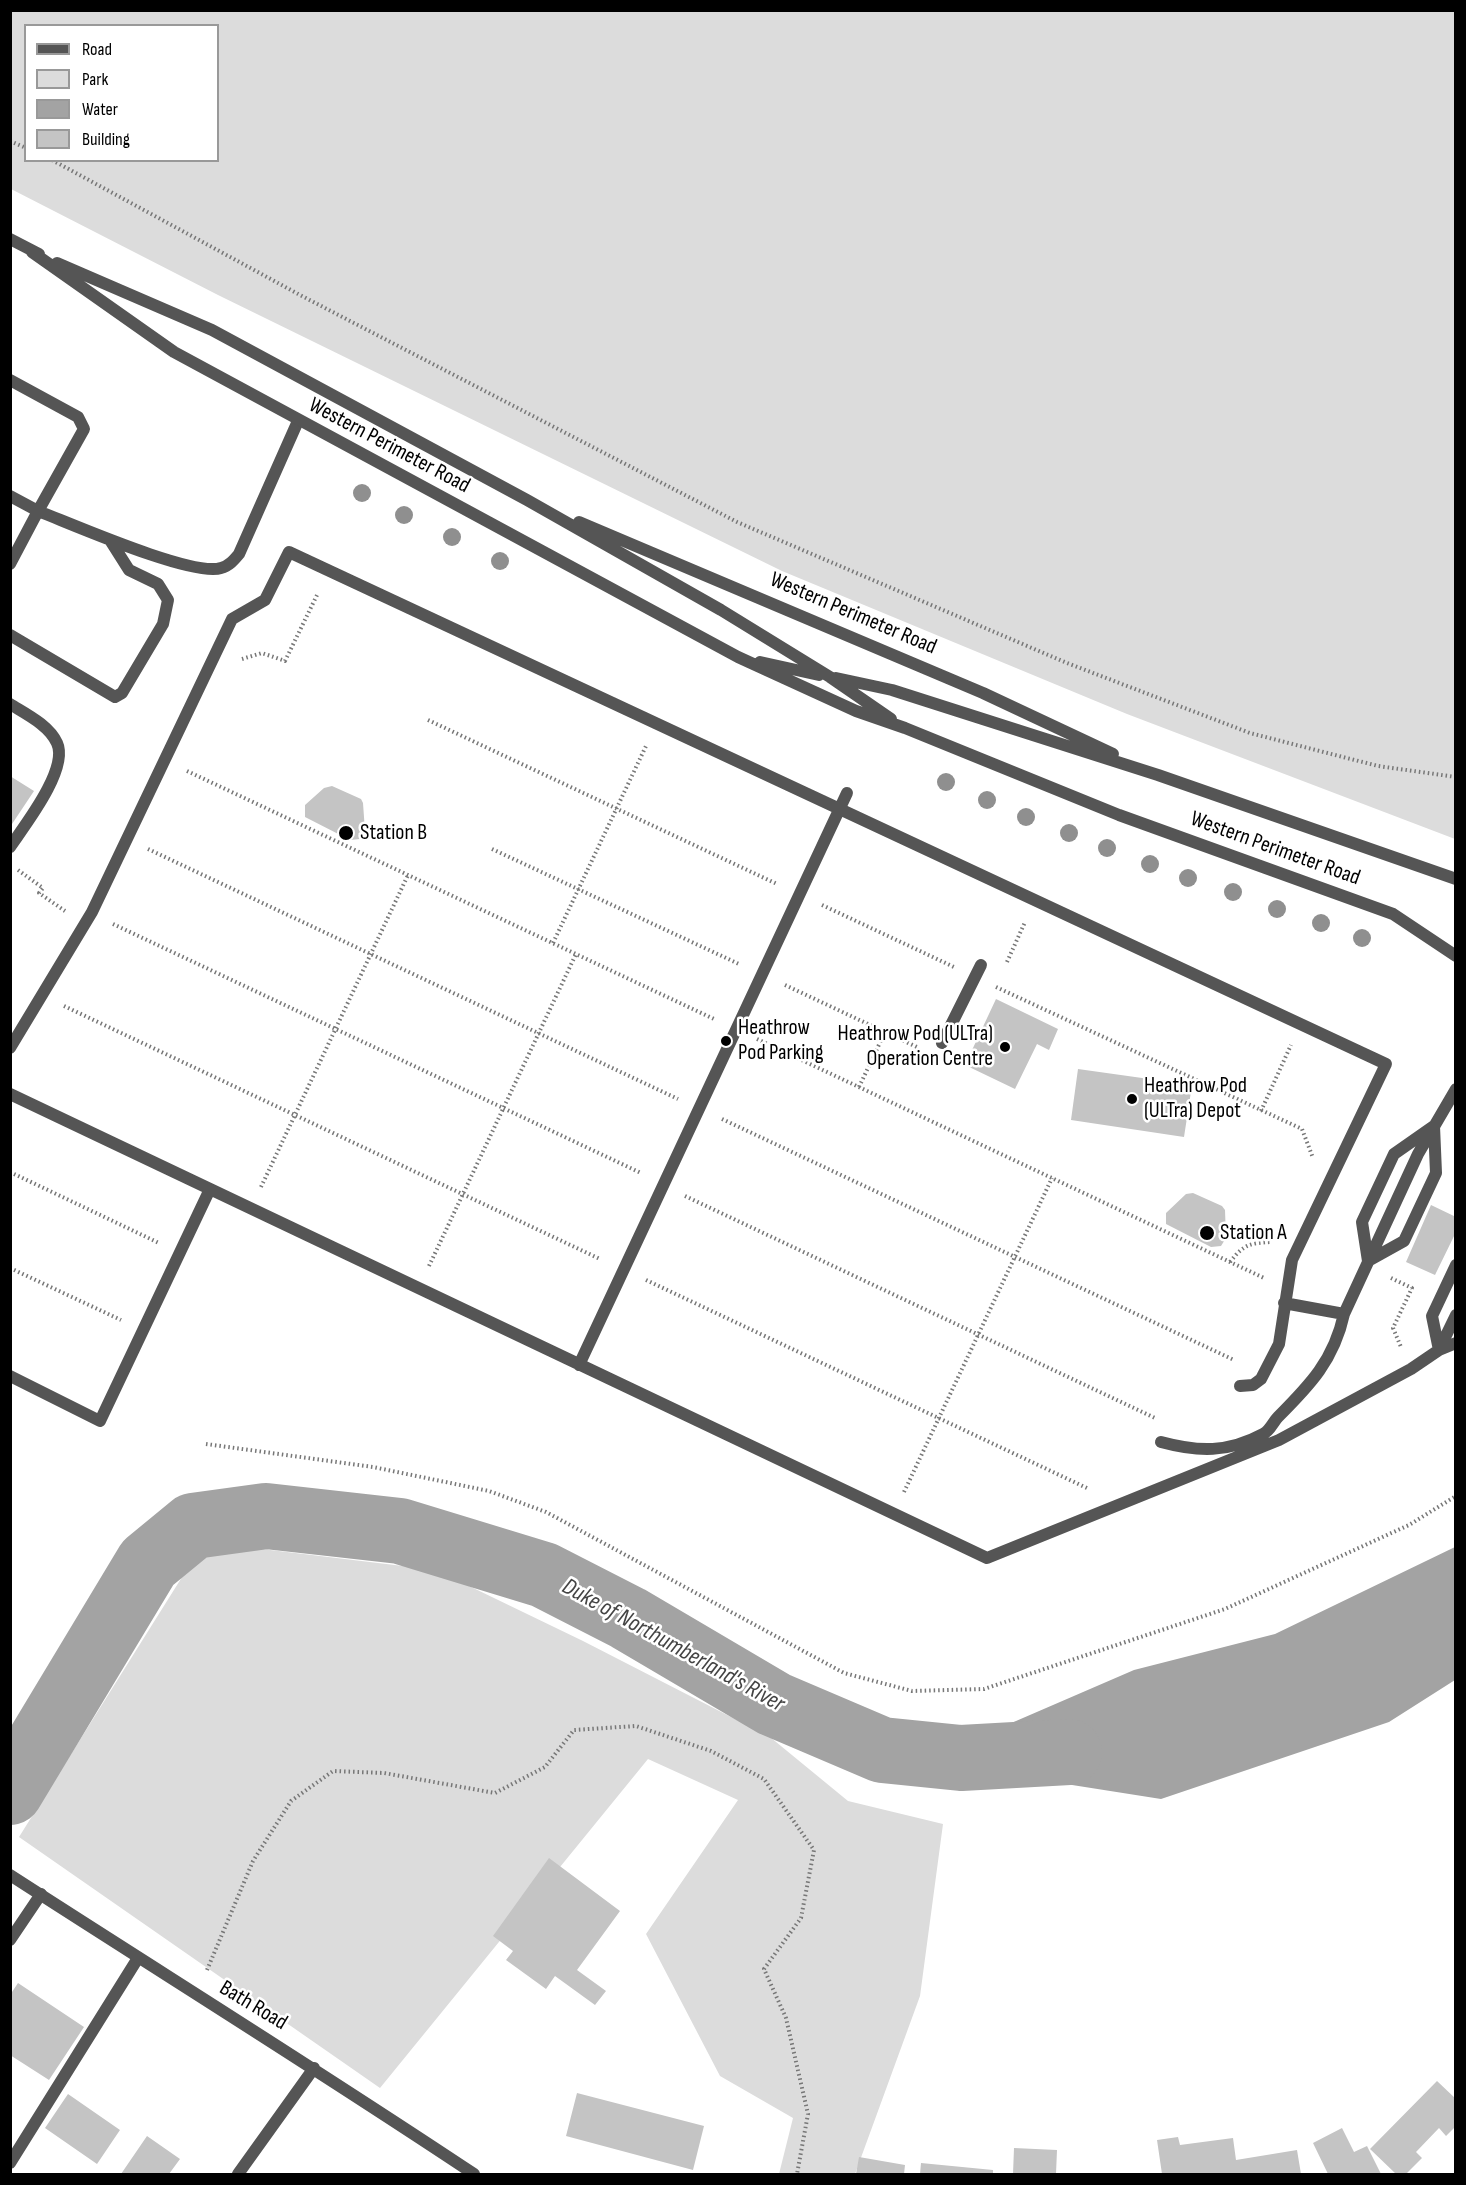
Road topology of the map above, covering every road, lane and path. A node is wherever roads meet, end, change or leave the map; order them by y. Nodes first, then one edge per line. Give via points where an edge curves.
1 (10, 141) edge
2 (24, 147) edge
3 (56, 162) edge
4 (10, 239) edge
5 (32, 252) junction
6 (10, 380) edge
7 (298, 421) junction
8 (10, 496) edge
9 (527, 500) junction
10 (38, 511) junction
11 (111, 540) junction
12 (14, 550) edge
13 (10, 564) edge
14 (329, 570) junction
15 (10, 635) edge
16 (738, 657) junction
17 (233, 665) dead end
18 (830, 677) junction
19 (10, 704) edge
20 (428, 720) dead end
21 (657, 723) junction
22 (905, 728) junction
23 (181, 768) dead end
24 (1158, 775) junction
25 (1455, 777) edge
26 (847, 793) dead end
27 (616, 808) junction
28 (839, 809) junction
29 (10, 847) edge
30 (144, 847) dead end
31 (492, 849) dead end
32 (10, 864) edge
33 (408, 875) junction
34 (1455, 879) edge
35 (777, 884) dead end
36 (579, 889) junction
37 (818, 903) dead end
38 (68, 913) dead end
39 (106, 921) dead end
40 (553, 943) junction
41 (371, 954) junction
42 (576, 954) junction
43 (1455, 956) edge
44 (740, 964) dead end
45 (978, 971) junction
46 (67, 1008) dead end
47 (721, 1022) dead end
48 (335, 1029) junction
49 (885, 1032) dead end
50 (539, 1033) junction
51 (754, 1038) dead end
52 (942, 1043) dead end
53 (10, 1048) edge
54 (858, 1087) junction
55 (1455, 1089) edge
56 (10, 1094) edge
57 (678, 1099) dead end
58 (503, 1109) junction
59 (295, 1115) junction
60 (717, 1117) dead end
61 (1434, 1126) junction
62 (1313, 1169) dead end
63 (10, 1172) edge
64 (641, 1174) dead end
65 (1052, 1178) junction
66 (210, 1189) junction
67 (463, 1194) junction
68 (681, 1195) dead end
69 (251, 1209) junction
70 (1277, 1240) dead end
71 (182, 1248) junction
72 (1015, 1257) junction
73 (601, 1259) dead end
74 (1368, 1261) junction
75 (1230, 1262) junction
76 (1455, 1265) edge
77 (10, 1268) edge
78 (643, 1279) dead end
79 (1269, 1280) dead end
80 (419, 1288) junction
81 (1284, 1303) junction
82 (1344, 1314) junction
83 (1455, 1315) edge
84 (144, 1327) junction
85 (978, 1335) junction
86 (1455, 1343) edge
87 (1439, 1350) junction
88 (1237, 1362) dead end
89 (579, 1365) junction
90 (10, 1376) edge
91 (1240, 1386) dead end
92 (939, 1418) junction
93 (1157, 1419) dead end
94 (1161, 1442) dead end
95 (206, 1444) dead end
96 (1092, 1490) dead end
97 (1455, 1496) edge
98 (894, 1514) junction
99 (10, 1875) edge
100 (41, 1894) junction
101 (10, 1940) edge
102 (138, 1958) junction
103 (196, 1996) junction
104 (314, 2068) junction
105 (10, 2163) edge
106 (237, 2175) edge
107 (474, 2175) edge
108 (797, 2175) edge

1 - 2 path
3 - 25 path via 300,295 737,522 1067,663 1250,733 1378,766
4 - 5 street, Western Perimeter Road
5 - 7 street, Western Perimeter Road via 174,352
5 - 9 street, Western Perimeter Road via 212,330
6 - 10 street via 78,417 84,429
7 - 11 street via 233,562 221,568 186,566
7 - 16 street, Western Perimeter Road
8 - 10 street
9 - 18 street, Western Perimeter Road
9 - 24 street, Western Perimeter Road via 983,693
10 - 11 street
10 - 12 street
11 - 15 street via 129,570 158,584 168,600 163,624 122,693 115,697
12 - 13 street
14 - 17 path via 285,661 271,654 254,654
14 - 21 street
14 - 53 street via 289,552 265,600 232,619 92,912
16 - 18 street, Western Perimeter Road
16 - 22 street, Western Perimeter Road via 828,699
18 - 22 street, Western Perimeter Road
18 - 24 street, Western Perimeter Road via 892,690
19 - 29 street via 44,726 57,742 60,756 45,795
20 - 27 path
21 - 27 path
21 - 28 street
22 - 43 street, Western Perimeter Road via 1119,815 1393,914
23 - 33 path
24 - 34 street, Western Perimeter Road
26 - 28 street
27 - 35 path
27 - 36 path
28 - 81 street via 1386,1064 1292,1260
28 - 89 street
30 - 41 path
31 - 36 path
32 - 38 path via 43,888 39,893
33 - 40 path
33 - 41 path
36 - 40 path
36 - 44 path
37 - 45 path
39 - 48 path
40 - 42 path
41 - 48 path
41 - 50 path
42 - 47 path
42 - 50 path
45 - 52 street
45 - 62 path via 1302,1130
46 - 59 path
48 - 58 path
48 - 59 path
49 - 54 path
50 - 57 path
50 - 58 path
51 - 54 path
54 - 65 path
55 - 61 street
56 - 66 street
58 - 64 path
58 - 67 path
59 - 67 path
59 - 69 path
60 - 72 path
61 - 74 street
61 - 74 street via 1436,1173 1404,1241
61 - 74 street via 1394,1154 1362,1222
63 - 71 path via 162,1245
65 - 72 path
65 - 75 path
66 - 69 street
66 - 71 street
67 - 73 path
67 - 80 path
68 - 85 path
69 - 80 street
70 - 75 path via 1254,1241
71 - 84 street
72 - 85 path
72 - 88 path
74 - 82 street
75 - 79 path
76 - 87 street via 1432,1316
77 - 84 path
78 - 92 path
80 - 89 street
81 - 82 street
81 - 91 street via 1279,1344 1261,1379 1253,1385
82 - 94 street via 1321,1371 1265,1433 1220,1449 1195,1451
83 - 87 street
84 - 90 street via 100,1421
85 - 92 path
85 - 93 path
86 - 87 street
87 - 98 street via 1279,1440 987,1558
89 - 98 street
92 - 96 path
92 - 98 path
95 - 97 path via 373,1467 489,1491 546,1512 844,1673 912,1690 984,1689 1225,1609 1409,1525
99 - 100 street, Bath Road
100 - 101 street
100 - 102 street, Bath Road
102 - 103 street, Bath Road
102 - 105 street
103 - 104 street, Bath Road
103 - 108 path via 253,1861 291,1802 333,1771 384,1773 495,1793 545,1767 574,1730 636,1726 711,1751 764,1779 814,1850 801,1918 764,1969 786,2018 808,2114
104 - 106 street
104 - 107 street, Bath Road

